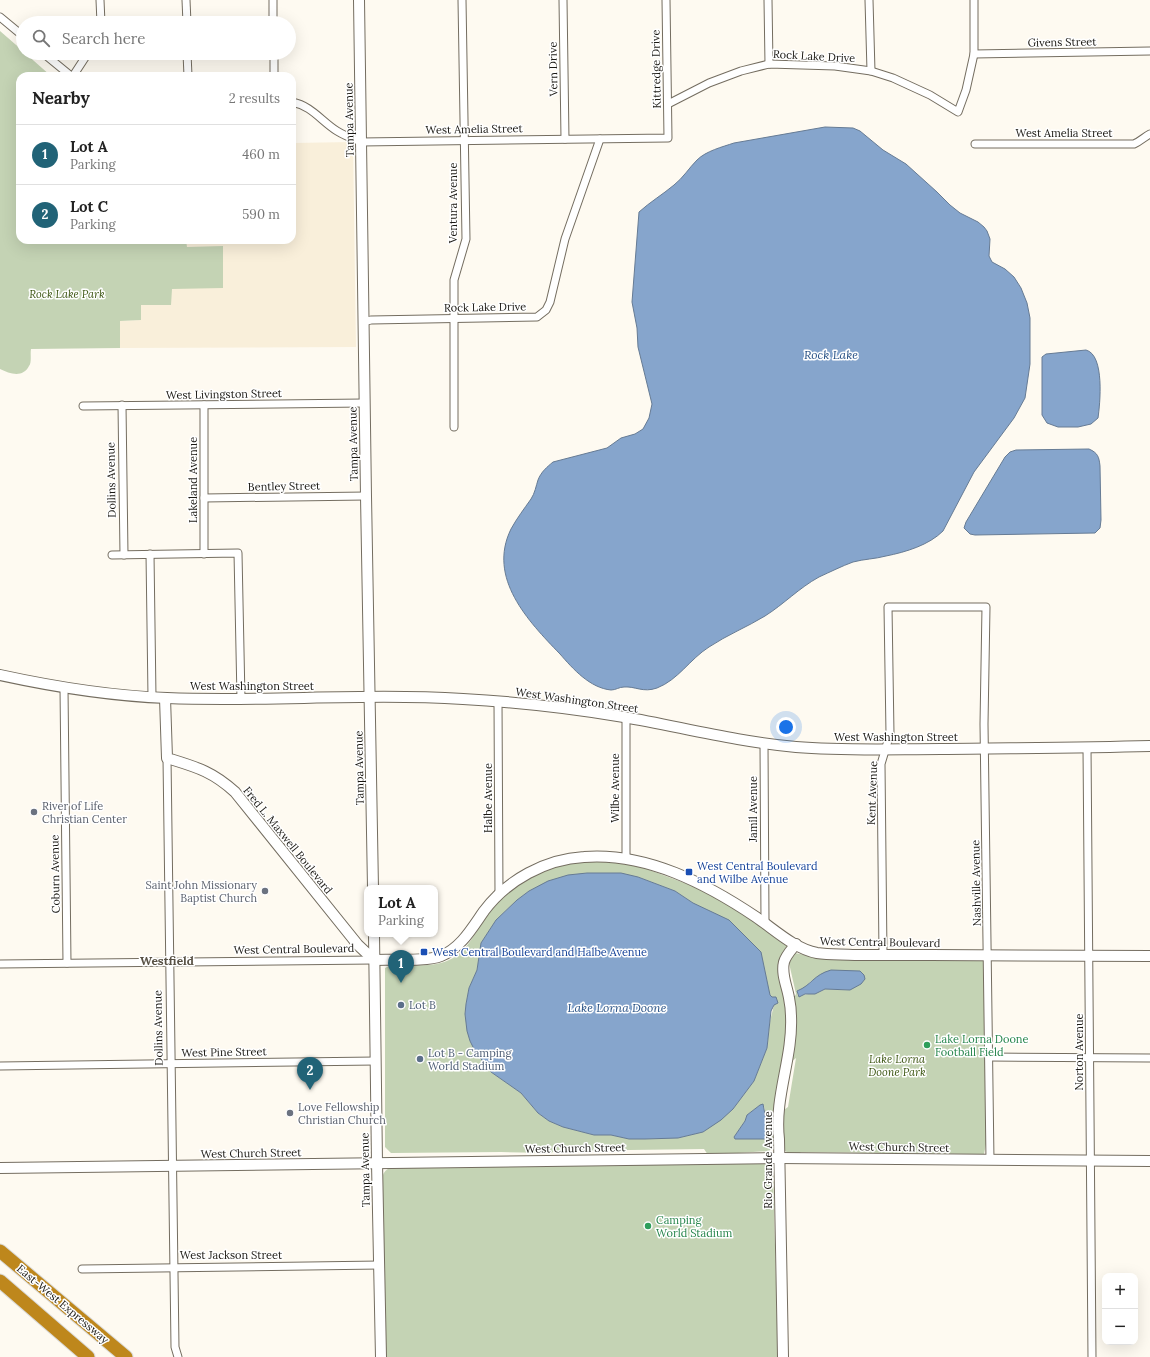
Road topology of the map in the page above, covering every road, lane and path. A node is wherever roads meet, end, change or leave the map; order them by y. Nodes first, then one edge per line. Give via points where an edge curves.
1 (100, 0) edge
2 (186, 0) edge
3 (273, 0) edge
4 (359, 0) edge
5 (462, 0) edge
6 (563, 0) edge
7 (666, 0) edge
8 (768, 0) edge
9 (869, 0) edge
10 (974, 0) edge
11 (101, 16) edge
12 (187, 16) edge
13 (273, 16) edge
14 (0, 17) edge
15 (16, 30) edge
16 (1150, 51) edge
17 (974, 54) junction
18 (52, 60) edge
19 (83, 60) edge
20 (187, 60) edge
21 (274, 60) edge
22 (769, 64) junction
23 (871, 71) junction
24 (67, 72) edge
25 (75, 72) edge
26 (188, 72) edge
27 (274, 72) edge
28 (296, 103) edge
29 (668, 104) junction
30 (1150, 134) edge
31 (565, 138) junction
32 (600, 138) junction
33 (668, 138) joint
34 (464, 140) junction
35 (361, 142) junction
36 (975, 144) dead end
37 (453, 318) junction
38 (363, 322) junction
39 (364, 403) junction
40 (204, 405) junction
41 (83, 406) dead end
42 (122, 406) junction
43 (454, 427) dead end
44 (366, 496) junction
45 (204, 498) junction
46 (150, 554) junction
47 (204, 554) junction
48 (112, 555) dead end
49 (124, 555) junction
50 (888, 607) joint
51 (0, 675) edge
52 (64, 688) junction
53 (152, 697) junction
54 (370, 697) junction
55 (165, 698) junction
56 (241, 699) junction
57 (498, 701) junction
58 (626, 717) junction
59 (764, 743) junction
60 (1150, 746) edge
61 (1087, 747) junction
62 (985, 748) junction
63 (886, 749) junction
64 (167, 758) junction
65 (626, 858) junction
66 (373, 885) edge
67 (499, 894) junction
68 (765, 923) junction
69 (374, 937) edge
70 (796, 944) junction
71 (882, 955) junction
72 (987, 955) junction
73 (1089, 955) junction
74 (1150, 956) edge
75 (374, 960) junction
76 (169, 962) junction
77 (67, 963) junction
78 (0, 964) edge
79 (989, 1057) junction
80 (1090, 1057) junction
81 (1150, 1058) edge
82 (376, 1061) junction
83 (171, 1063) junction
84 (0, 1066) edge
85 (779, 1158) junction
86 (990, 1160) junction
87 (1090, 1160) junction
88 (1150, 1161) edge
89 (377, 1163) junction
90 (172, 1166) junction
91 (0, 1168) edge
92 (0, 1251) edge
93 (380, 1266) junction
94 (174, 1267) junction
95 (82, 1269) dead end
96 (0, 1281) edge
97 (88, 1357) edge
98 (126, 1357) edge
99 (178, 1357) edge
100 (381, 1357) edge
101 (783, 1357) edge
102 (1092, 1357) edge

1 - 11 street
2 - 12 street
3 - 13 street
4 - 35 street, Tampa Avenue
5 - 34 street, Ventura Avenue
6 - 31 street, Vern Drive
7 - 29 street, Kittredge Drive
8 - 22 street
9 - 23 street
10 - 17 street
14 - 15 street
16 - 17 street, Givens Street
17 - 23 street, Rock Lake Drive via 958,112 930,95
18 - 24 street
19 - 25 street
20 - 26 street
21 - 27 street
22 - 23 street, Rock Lake Drive via 835,66
22 - 29 street, Rock Lake Drive via 709,83
28 - 35 street, West Amelia Street via 312,110 336,131
29 - 33 street, Kittredge Drive
30 - 36 street, West Amelia Street via 1134,144
31 - 32 street, West Amelia Street
31 - 34 street, West Amelia Street
32 - 33 street, West Amelia Street
32 - 37 street, Rock Lake Drive via 574,210 546,310 537,317 530,318
34 - 35 street, West Amelia Street
34 - 37 street, Ventura Avenue via 466,239 454,280
35 - 38 street, Tampa Avenue
37 - 38 street, Rock Lake Drive
37 - 43 street, Ventura Avenue
38 - 39 street, Tampa Avenue
39 - 40 street, West Livingston Street
39 - 44 street, Tampa Avenue
40 - 42 street, West Livingston Street
40 - 45 street, Lakeland Avenue
41 - 42 street, West Livingston Street
42 - 49 street, Dollins Avenue
44 - 45 street, Bentley Street
44 - 54 street, Tampa Avenue
45 - 47 street, Lakeland Avenue
46 - 47 street
46 - 49 street
46 - 53 street
47 - 56 street via 238,554
48 - 49 street
50 - 62 street, Nashville Avenue via 986,607
50 - 63 street, Kent Avenue via 890,734
51 - 52 street, West Washington Street
52 - 53 street, West Washington Street
52 - 77 street, Coburn Avenue
53 - 55 street, West Washington Street
54 - 56 street, West Washington Street
54 - 57 street, West Washington Street
54 - 66 street, Tampa Avenue
55 - 56 street, West Washington Street
55 - 64 street, Dollins Avenue
57 - 58 street, West Washington Street
57 - 67 street, Halbe Avenue
58 - 59 street, West Washington Street
58 - 65 street, Wilbe Avenue
59 - 63 street, West Washington Street via 832,749
59 - 68 street, Jamil Avenue
60 - 61 street, West Washington Street
61 - 62 street, West Washington Street
61 - 73 street, Norton Avenue
62 - 63 street, West Washington Street
62 - 72 street, Nashville Avenue
63 - 71 street, Kent Avenue via 881,764
64 - 75 street, Fred L. Maxwell Boulevard via 210,773 235,792 358,945
64 - 76 street, Dollins Avenue
65 - 67 street, West Central Boulevard via 584,856 561,860 538,868
65 - 68 street, West Central Boulevard via 696,882 729,899
67 - 75 street, West Central Boulevard via 457,946 447,953 427,959
68 - 70 street, West Central Boulevard
69 - 75 street, Tampa Avenue
70 - 71 street, West Central Boulevard via 816,953
70 - 85 street, Rio Grande Avenue via 784,961 783,972 789,997 791,1038 779,1110
71 - 72 street, West Central Boulevard
72 - 73 street, West Central Boulevard
72 - 79 street, Nashville Avenue
73 - 74 street, West Central Boulevard
73 - 80 street, Norton Avenue
75 - 76 street, West Central Boulevard
75 - 82 street, Tampa Avenue
76 - 77 street, West Central Boulevard
76 - 83 street, Dollins Avenue
77 - 78 street, West Central Boulevard
79 - 80 street
79 - 86 street, Nashville Avenue
80 - 81 street
80 - 87 street, Norton Avenue
82 - 83 street, West Pine Street
82 - 89 street, Tampa Avenue
83 - 84 street, West Pine Street
83 - 90 street, Dollins Avenue
85 - 86 street, West Church Street
85 - 89 street, West Church Street
85 - 101 street, Rio Grande Avenue
86 - 87 street, West Church Street
87 - 88 street, West Church Street
87 - 102 street, Norton Avenue
89 - 90 street, West Church Street
89 - 93 street, Tampa Avenue
90 - 91 street, West Church Street
90 - 94 street, Dollins Avenue
92 - 98 highway, East-West Expressway
93 - 94 street, West Jackson Street
93 - 100 street, Tampa Avenue
94 - 95 street, West Jackson Street
94 - 99 street, Dollins Avenue via 175,1347
96 - 97 highway, East-West Expressway

